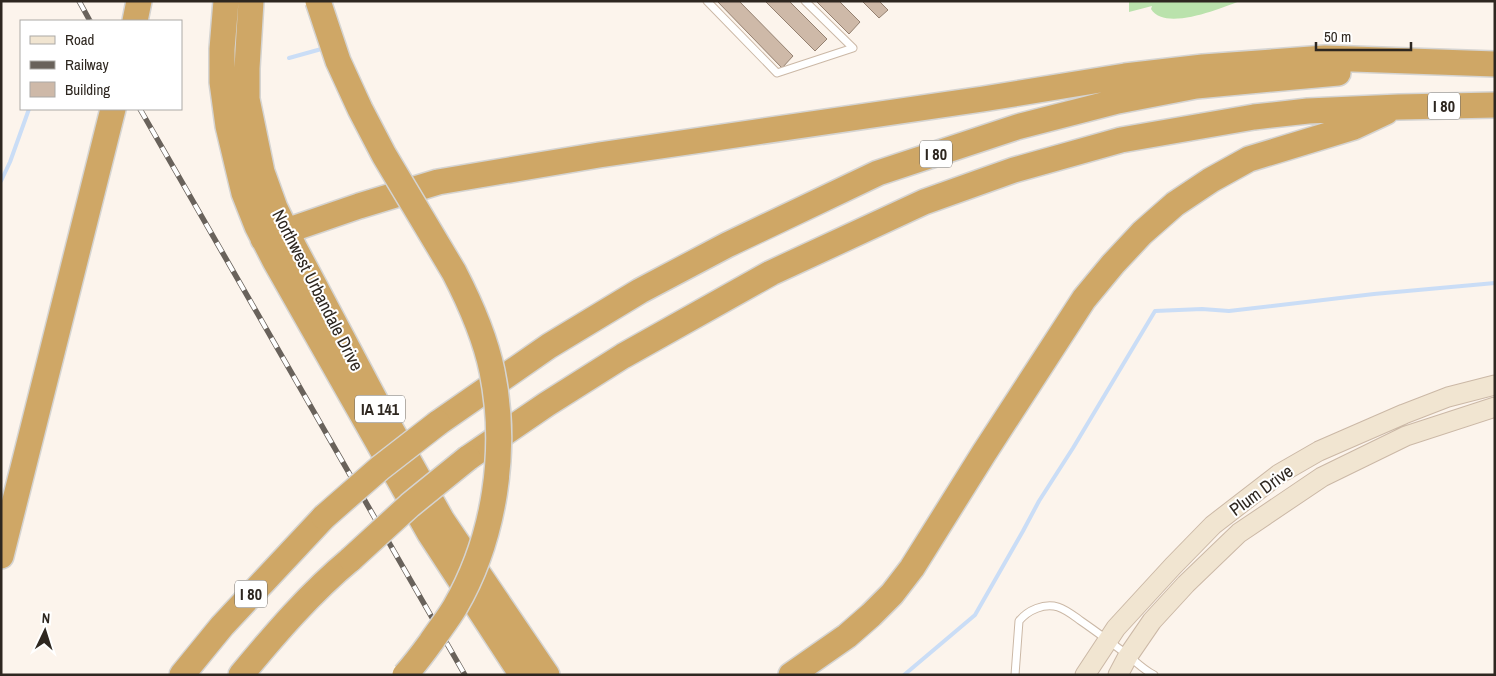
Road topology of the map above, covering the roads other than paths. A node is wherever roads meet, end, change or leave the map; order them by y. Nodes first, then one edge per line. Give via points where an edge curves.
1 (139, 1) edge
2 (226, 1) edge
3 (251, 1) edge
4 (318, 1) edge
5 (707, 1) edge
6 (805, 1) edge
7 (135, 20) edge
8 (1495, 64) edge
9 (1495, 105) edge
10 (1399, 107) junction
11 (110, 119) edge
12 (240, 125) junction
13 (274, 235) junction
14 (1495, 385) edge
15 (1495, 407) edge
16 (1, 556) edge
17 (1107, 640) junction
18 (1128, 656) junction
19 (182, 675) edge
20 (240, 675) edge
21 (405, 675) edge
22 (522, 675) edge
23 (548, 675) edge
24 (791, 675) edge
25 (1015, 675) edge
26 (1085, 675) edge
27 (1118, 675) edge
28 (1154, 675) edge

1 - 7 highway
2 - 12 highway, IA 141 via 222,82
3 - 12 highway, IA 141 via 247,99
4 - 21 highway, bridge via 338,60 360,109 464,292 484,342 495,388 499,451 494,498 484,543 455,608
5 - 6 lane via 776,73 853,48
8 - 13 highway via 1325,58 1125,76 438,182
8 - 19 highway, I 80, bridge via 1363,71 1196,86 1118,101 1017,127 878,173 640,291 549,346 438,423 324,517 222,626
9 - 10 highway, I 80
10 - 20 highway, I 80, bridge via 1254,117 1121,140 1014,170 924,202 771,273 623,356 468,458 332,574
10 - 24 highway via 1354,127 1249,159 1175,204 1142,233 1084,299 892,594 847,636
11 - 16 highway
12 - 13 highway, Northwest Urbandale Drive / IA 141 via 275,208
13 - 22 highway, Northwest Urbandale Drive / IA 141 via 430,534
13 - 23 highway, Northwest Urbandale Drive / IA 141 via 442,520
14 - 17 street, Plum Drive via 1404,414 1319,451 1279,474 1213,526
15 - 18 street, Plum Drive via 1406,436 1330,473 1239,533 1152,621
17 - 18 lane
17 - 25 lane via 1066,610 1056,606 1037,608 1020,621
17 - 26 street, Plum Drive
18 - 27 street, Plum Drive
18 - 28 lane

